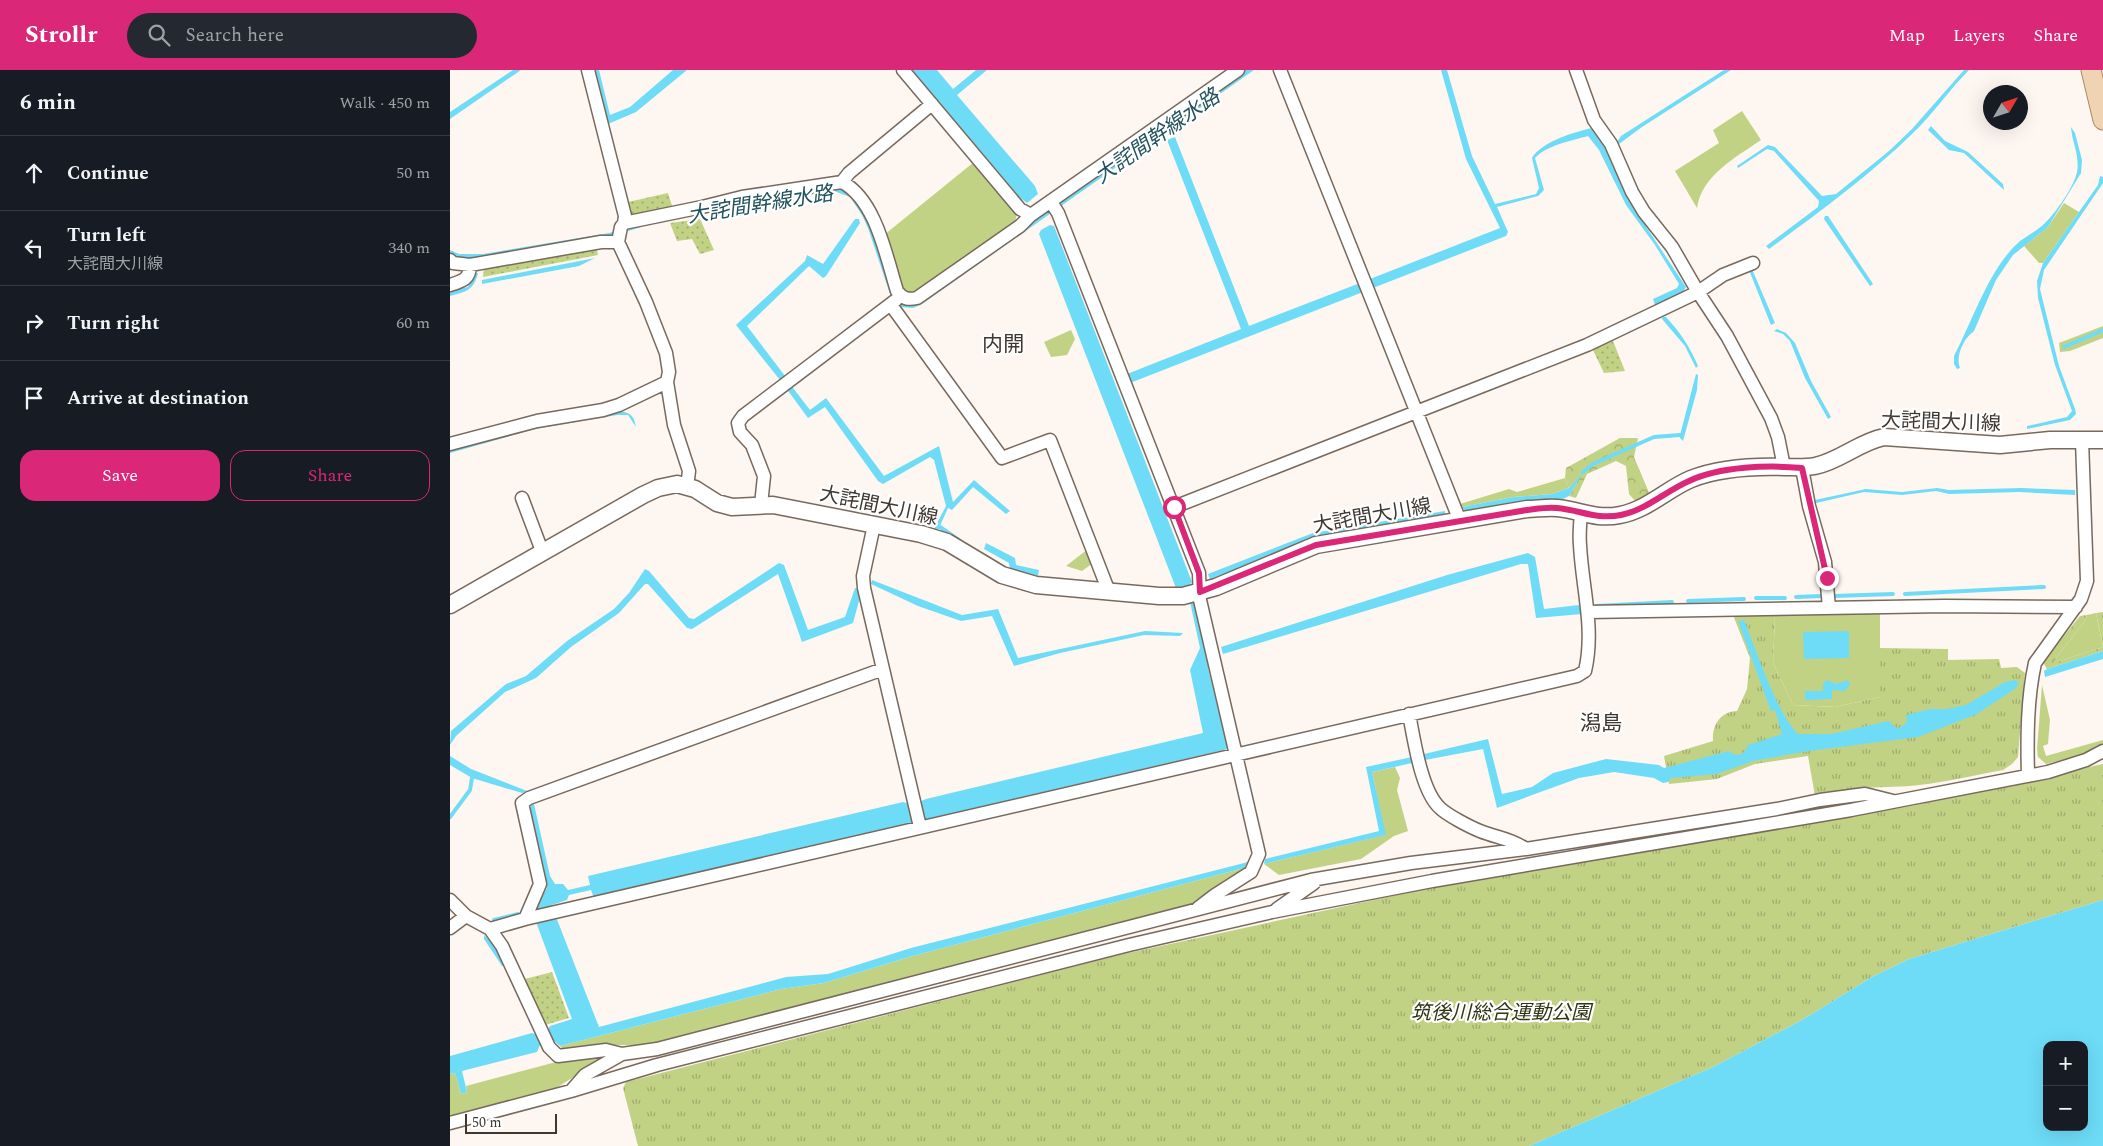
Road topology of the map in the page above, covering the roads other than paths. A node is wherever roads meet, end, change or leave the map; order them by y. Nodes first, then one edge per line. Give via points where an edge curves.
1 (588, 70) edge
2 (903, 70) edge
3 (1238, 70) edge
4 (1280, 70) edge
5 (1576, 70) edge
6 (2091, 70) edge
7 (932, 104) junction
8 (2103, 120) edge
9 (842, 182) junction
10 (1051, 202) junction
11 (1031, 215) junction
12 (620, 232) junction
13 (450, 260) edge
14 (1753, 263) dead end
15 (470, 265) junction
16 (450, 284) edge
17 (1698, 292) junction
18 (896, 300) junction
19 (668, 382) junction
20 (1416, 412) junction
21 (2082, 440) junction
22 (2103, 440) edge
23 (450, 444) edge
24 (1784, 467) junction
25 (1802, 468) junction
26 (687, 487) junction
27 (522, 498) dead end
28 (761, 505) junction
29 (1174, 507) junction
30 (1581, 514) junction
31 (1460, 522) junction
32 (874, 525) junction
33 (542, 551) junction
34 (1109, 592) junction
35 (1200, 592) junction
36 (450, 605) edge
37 (2076, 607) junction
38 (1829, 608) junction
39 (1588, 612) junction
40 (883, 669) junction
41 (1409, 714) junction
42 (2103, 751) edge
43 (1237, 754) junction
44 (2028, 776) junction
45 (1896, 801) junction
46 (920, 827) junction
47 (1526, 849) junction
48 (1320, 879) junction
49 (450, 900) edge
50 (1194, 912) junction
51 (1272, 912) junction
52 (466, 916) junction
53 (529, 918) junction
54 (450, 928) edge
55 (490, 929) junction
56 (1172, 935) junction
57 (622, 1054) junction
58 (571, 1091) junction
59 (450, 1123) edge

1 - 12 street via 625,216
2 - 7 street
3 - 10 street
4 - 20 street
5 - 17 street via 1589,110 1611,144 1632,192 1672,247
6 - 8 main road
7 - 9 street
7 - 11 street via 1020,209
9 - 12 street via 742,197
9 - 18 street via 861,197 875,222
10 - 11 street
10 - 29 street
11 - 18 street via 917,298
12 - 15 street via 601,242
12 - 19 street via 666,353
13 - 15 street
14 - 17 street via 1723,275
15 - 16 street via 467,279
17 - 20 street via 1587,345
17 - 24 street via 1727,336 1771,418
18 - 28 street via 738,423 740,432 752,445 764,476
18 - 34 street via 1002,458 1050,440
19 - 23 street via 603,410 537,421
19 - 26 street via 674,425 689,470
20 - 29 street
20 - 31 street
21 - 22 main road, 大詫間大川線
21 - 25 main road, 大詫間大川線 via 2000,445 1884,437 1859,445 1832,461
21 - 37 street via 2087,581
24 - 25 main road, 大詫間大川線
24 - 30 main road, 大詫間大川線 via 1707,474 1621,515
25 - 38 street via 1824,562
26 - 28 main road, 大詫間大川線 via 732,507
26 - 33 main road, 大詫間大川線 via 677,484 658,488
27 - 33 street
28 - 32 main road, 大詫間大川線
29 - 35 street via 1199,573
30 - 31 main road, 大詫間大川線 via 1557,508 1534,509
30 - 39 street via 1580,544
31 - 35 main road, 大詫間大川線 via 1316,545
32 - 34 main road, 大詫間大川線 via 947,542 1002,575 1036,585
32 - 40 street via 863,576
33 - 36 main road, 大詫間大川線
34 - 35 main road, 大詫間大川線 via 1159,596
35 - 43 street
37 - 38 street
37 - 44 street via 2035,664 2027,746
38 - 39 street
39 - 41 street via 1590,651 1585,671 1577,676
40 - 46 street
40 - 53 street via 529,798 522,803 540,884
41 - 43 street
41 - 47 street via 1419,764 1440,809 1480,831 1514,841
42 - 44 street via 2070,765
43 - 46 street
43 - 50 street via 1259,854 1251,872
44 - 45 street
45 - 47 street via 1865,794
45 - 51 street
46 - 53 street
47 - 48 street via 1411,863
48 - 50 street
48 - 51 street
49 - 52 street
50 - 56 street
50 - 57 street via 657,1049
51 - 56 street
52 - 54 street
52 - 55 street
53 - 55 street
55 - 57 street via 502,946 549,1047 558,1056 606,1050
56 - 58 street via 657,1065
57 - 58 street via 585,1075
58 - 59 street

